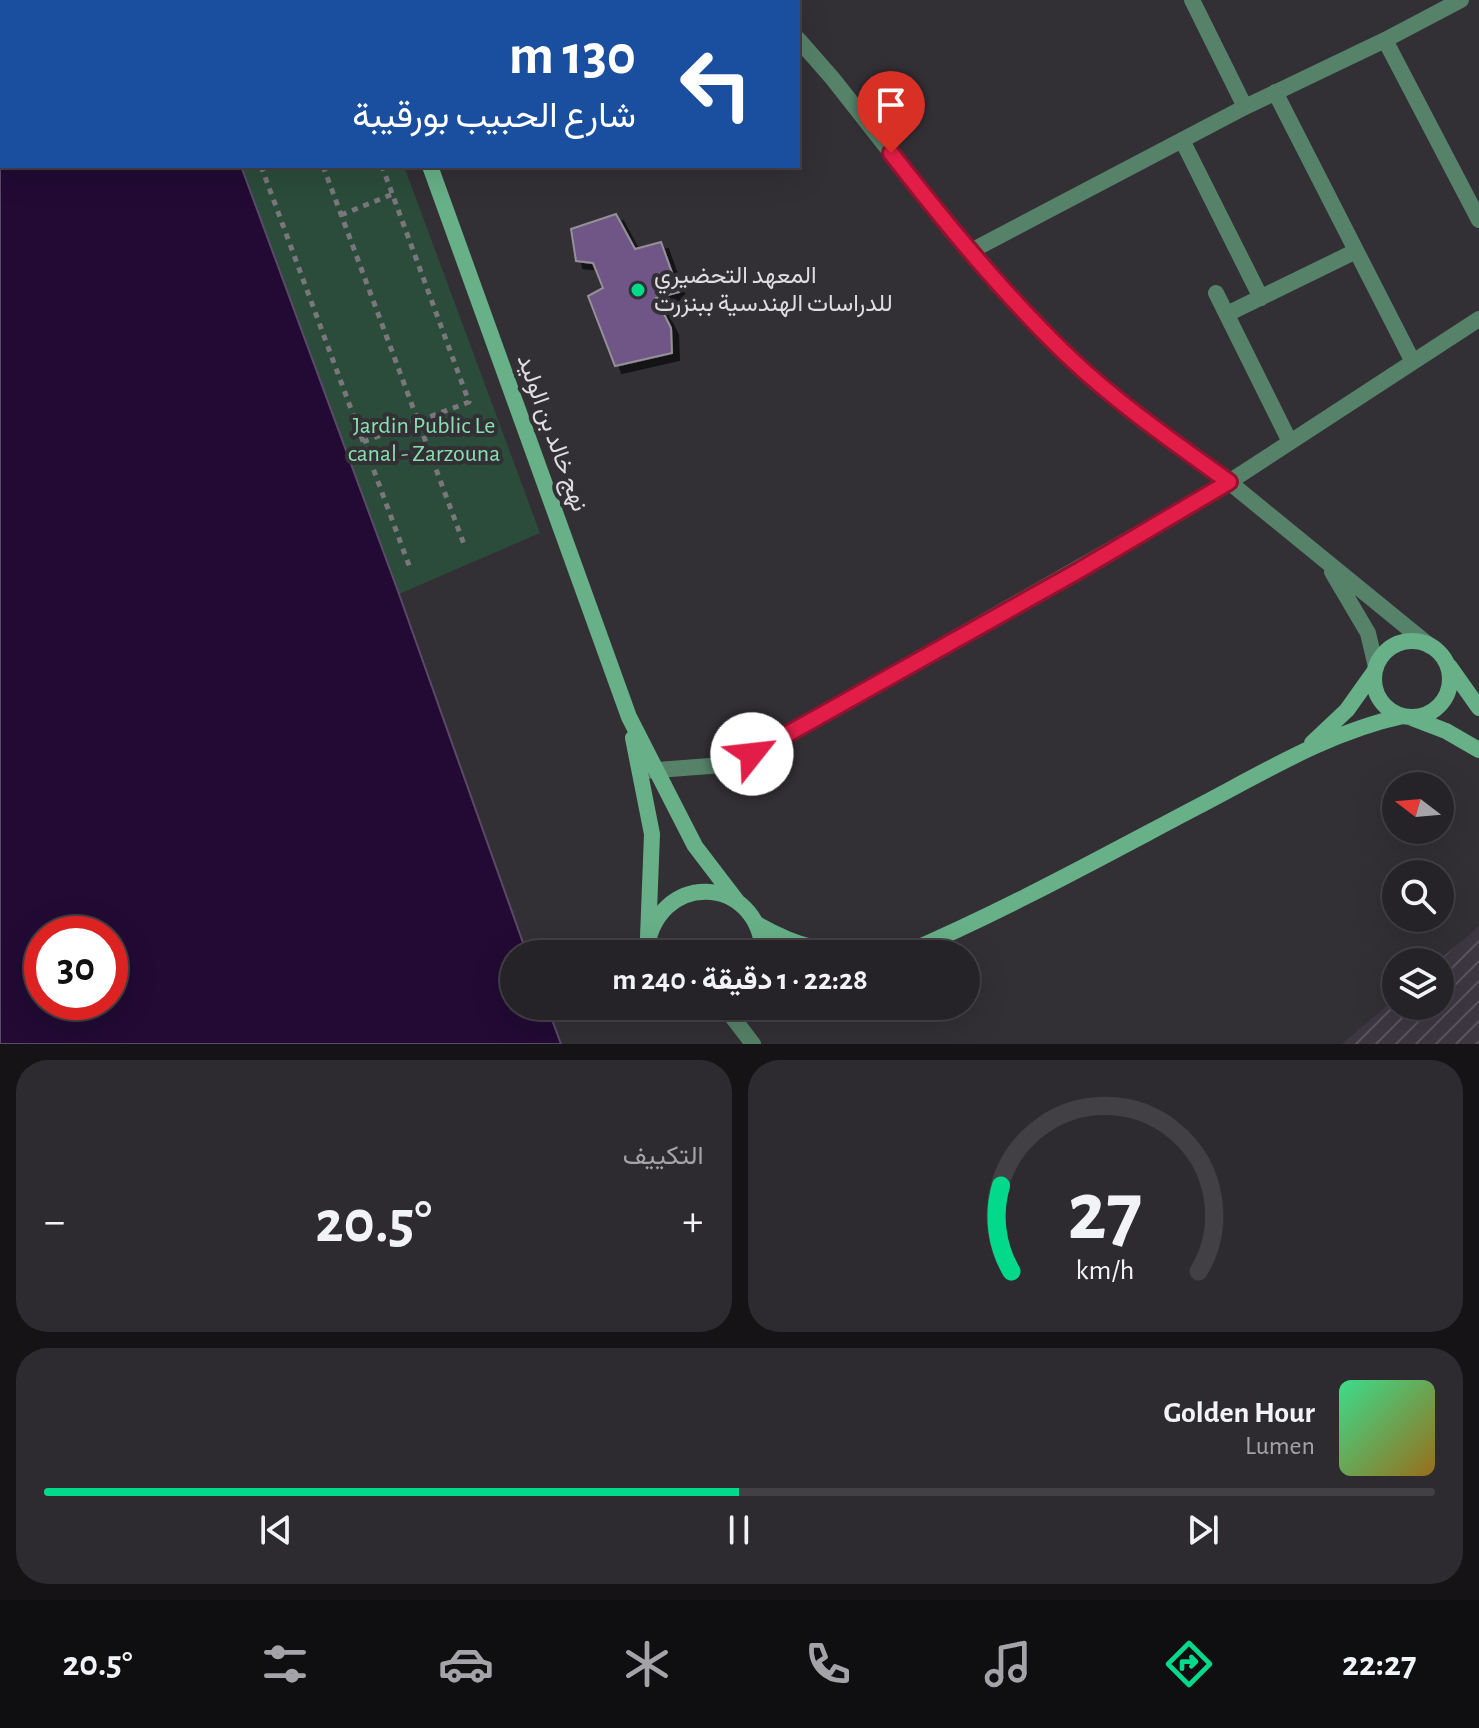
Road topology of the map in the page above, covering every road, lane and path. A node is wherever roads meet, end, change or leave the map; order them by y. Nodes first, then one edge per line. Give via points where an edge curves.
1 (1192, 0) edge
2 (1461, 0) edge
3 (1385, 40) junction
4 (800, 41) edge
5 (1275, 92) junction
6 (1245, 107) junction
7 (1182, 140) junction
8 (262, 168) edge
9 (324, 168) edge
10 (383, 168) edge
11 (431, 168) edge
12 (393, 194) junction
13 (341, 215) junction
14 (1479, 220) edge
15 (1356, 251) junction
16 (969, 252) junction
17 (1216, 293) dead end
18 (1261, 298) junction
19 (1227, 314) junction
20 (1479, 319) edge
21 (1413, 362) junction
22 (418, 421) junction
23 (363, 442) junction
24 (1290, 442) junction
25 (1229, 482) junction
26 (465, 547) dead end
27 (1323, 558) junction
28 (410, 568) dead end
29 (1430, 646) junction
30 (1446, 661) junction
31 (1375, 670) junction
32 (1478, 703) edge
33 (1406, 717) junction
34 (1305, 750) junction
35 (1479, 750) edge
36 (648, 770) junction
37 (737, 901) junction
38 (757, 924) junction
39 (647, 940) edge
40 (649, 940) edge
41 (762, 940) edge
42 (785, 940) edge
43 (936, 940) edge
44 (734, 1020) edge
45 (753, 1044) edge

1 - 6 street
2 - 3 street
3 - 5 street
3 - 14 street
4 - 16 street
5 - 6 street
5 - 15 street
6 - 7 street
7 - 16 street
7 - 18 street
8 - 23 path
9 - 13 path
10 - 12 path
11 - 36 street, نهج خالد بن الوليد
12 - 13 path
12 - 22 path via 469,402
13 - 22 path
15 - 18 street
15 - 21 street
16 - 25 street via 1071,358 1145,422
17 - 19 street
18 - 19 street
19 - 24 street
20 - 21 street
21 - 24 street
22 - 23 path
22 - 26 path
23 - 28 path
24 - 25 street
25 - 27 street
25 - 36 street via 752,754 723,765
27 - 29 street
27 - 31 street via 1368,633
29 - 30 street
29 - 31 street via 1398,643
30 - 32 street
30 - 33 street via 1449,687 1444,699 1424,715
31 - 33 street via 1374,684 1383,704
31 - 34 street via 1347,710
33 - 34 street via 1368,724
33 - 35 street
34 - 43 street
36 - 37 street, نهج خالد بن الوليد
36 - 39 street, نهج خالد بن الوليد via 652,834
37 - 38 street, نهج خالد بن الوليد
37 - 40 street via 701,892 683,896 655,920
38 - 41 street
38 - 42 street
44 - 45 street

